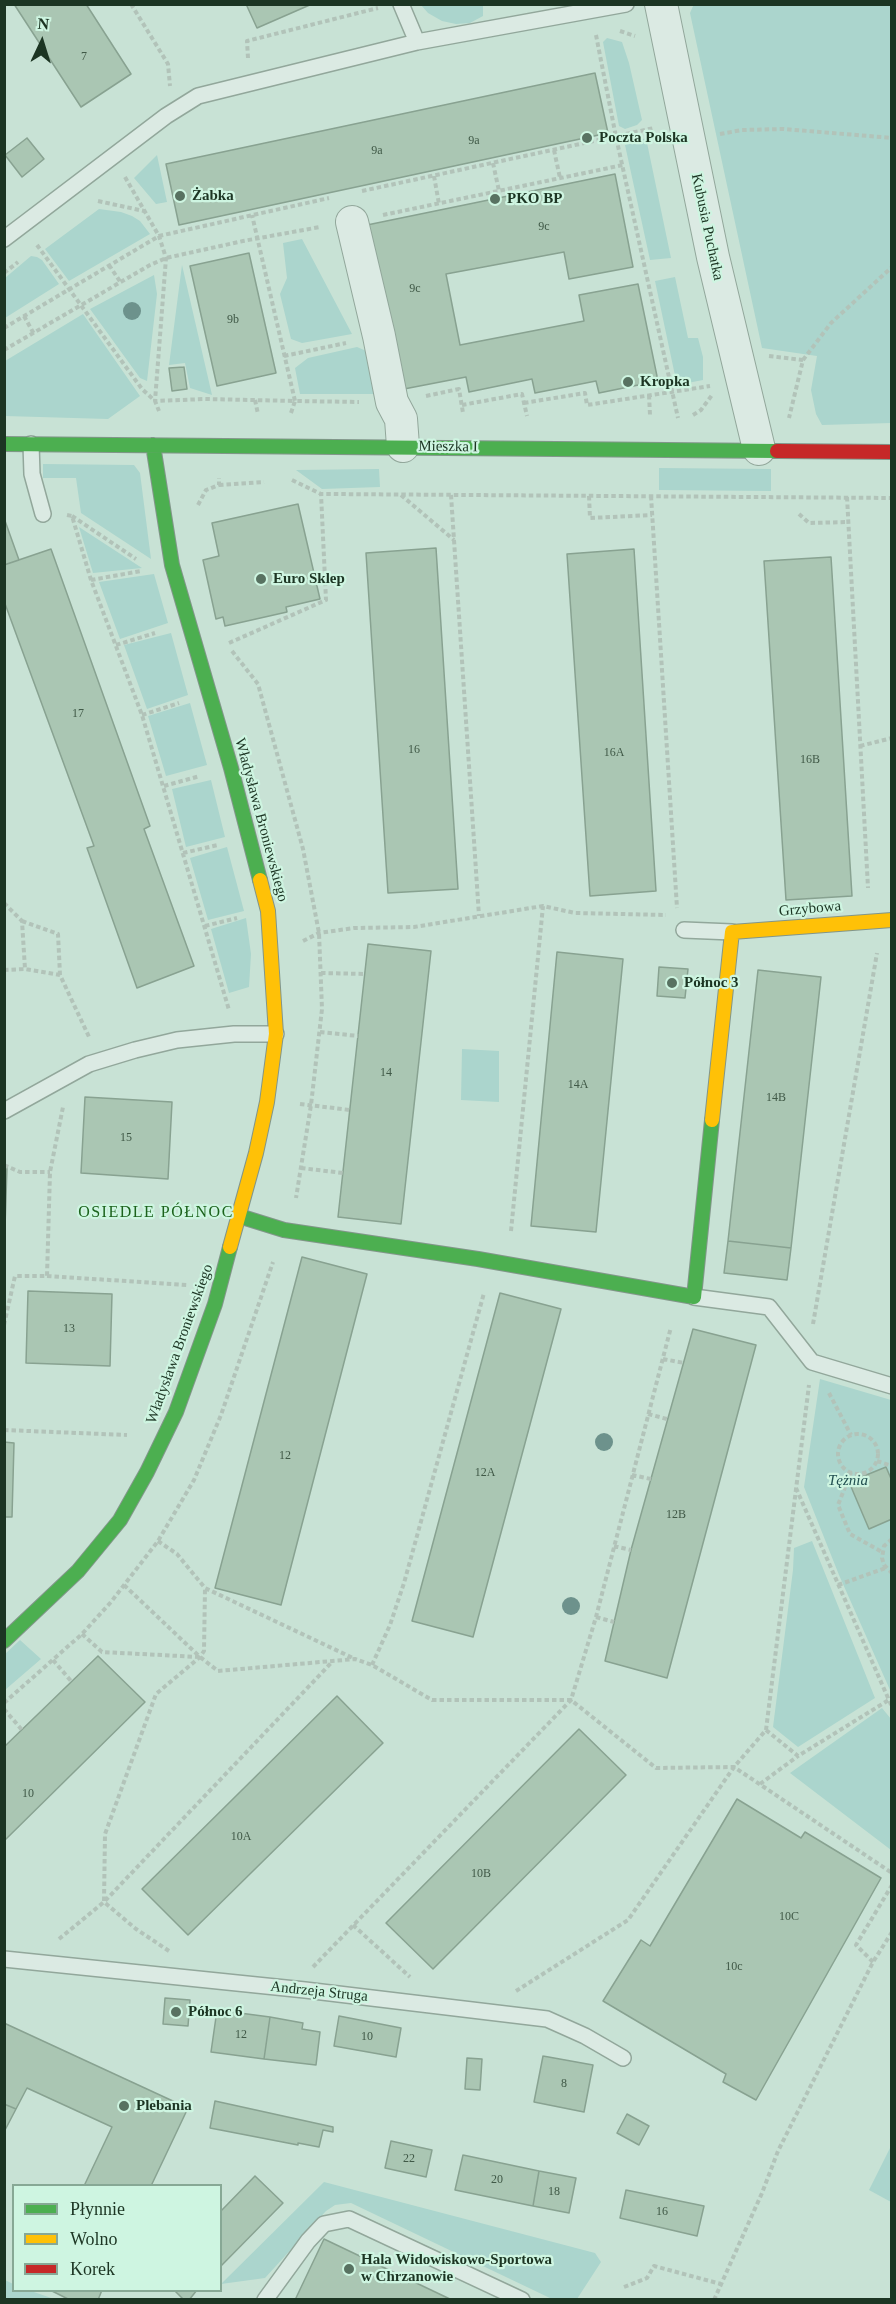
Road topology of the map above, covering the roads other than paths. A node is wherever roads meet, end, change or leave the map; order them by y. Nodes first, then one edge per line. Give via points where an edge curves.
1 (401, 4) edge
2 (626, 4) edge
3 (661, 4) edge
4 (417, 42) junction
5 (345, 209) road end
6 (4, 239) edge
7 (4, 444) edge
8 (31, 444) junction
9 (153, 445) junction
10 (403, 446) junction
11 (759, 449) junction
12 (891, 452) edge
13 (43, 514) road end
14 (891, 920) edge
15 (681, 923) road end
16 (732, 932) junction
17 (276, 1034) junction
18 (4, 1112) edge
19 (239, 1216) junction
20 (686, 1295) junction
21 (891, 1386) edge
22 (4, 1641) edge
23 (4, 1959) edge
24 (623, 2058) dead end
25 (265, 2300) edge
26 (522, 2300) edge

1 - 4 lane
2 - 4 lane
3 - 11 street, Kubusia Puchatka via 713,257
4 - 6 lane via 198,96
5 - 10 street via 392,402 401,419
7 - 8 street, Mieszka I
8 - 9 street, Mieszka I
8 - 13 lane via 33,474
9 - 10 street, Mieszka I
9 - 17 street, Władysława Broniewskiego via 172,566 268,911
10 - 11 street, Mieszka I
11 - 12 street, Mieszka I
14 - 16 street, Grzybowa
15 - 16 lane
16 - 20 street
17 - 18 lane via 177,1040 135,1050 89,1064
17 - 19 street, Władysława Broniewskiego via 267,1102
19 - 20 street via 284,1230
19 - 22 street, Władysława Broniewskiego via 215,1304 177,1412 147,1472 120,1520 78,1571
20 - 21 lane via 770,1307 812,1362
23 - 24 lane, Andrzeja Struga via 547,2019
25 - 26 lane via 324,2224 349,2219

